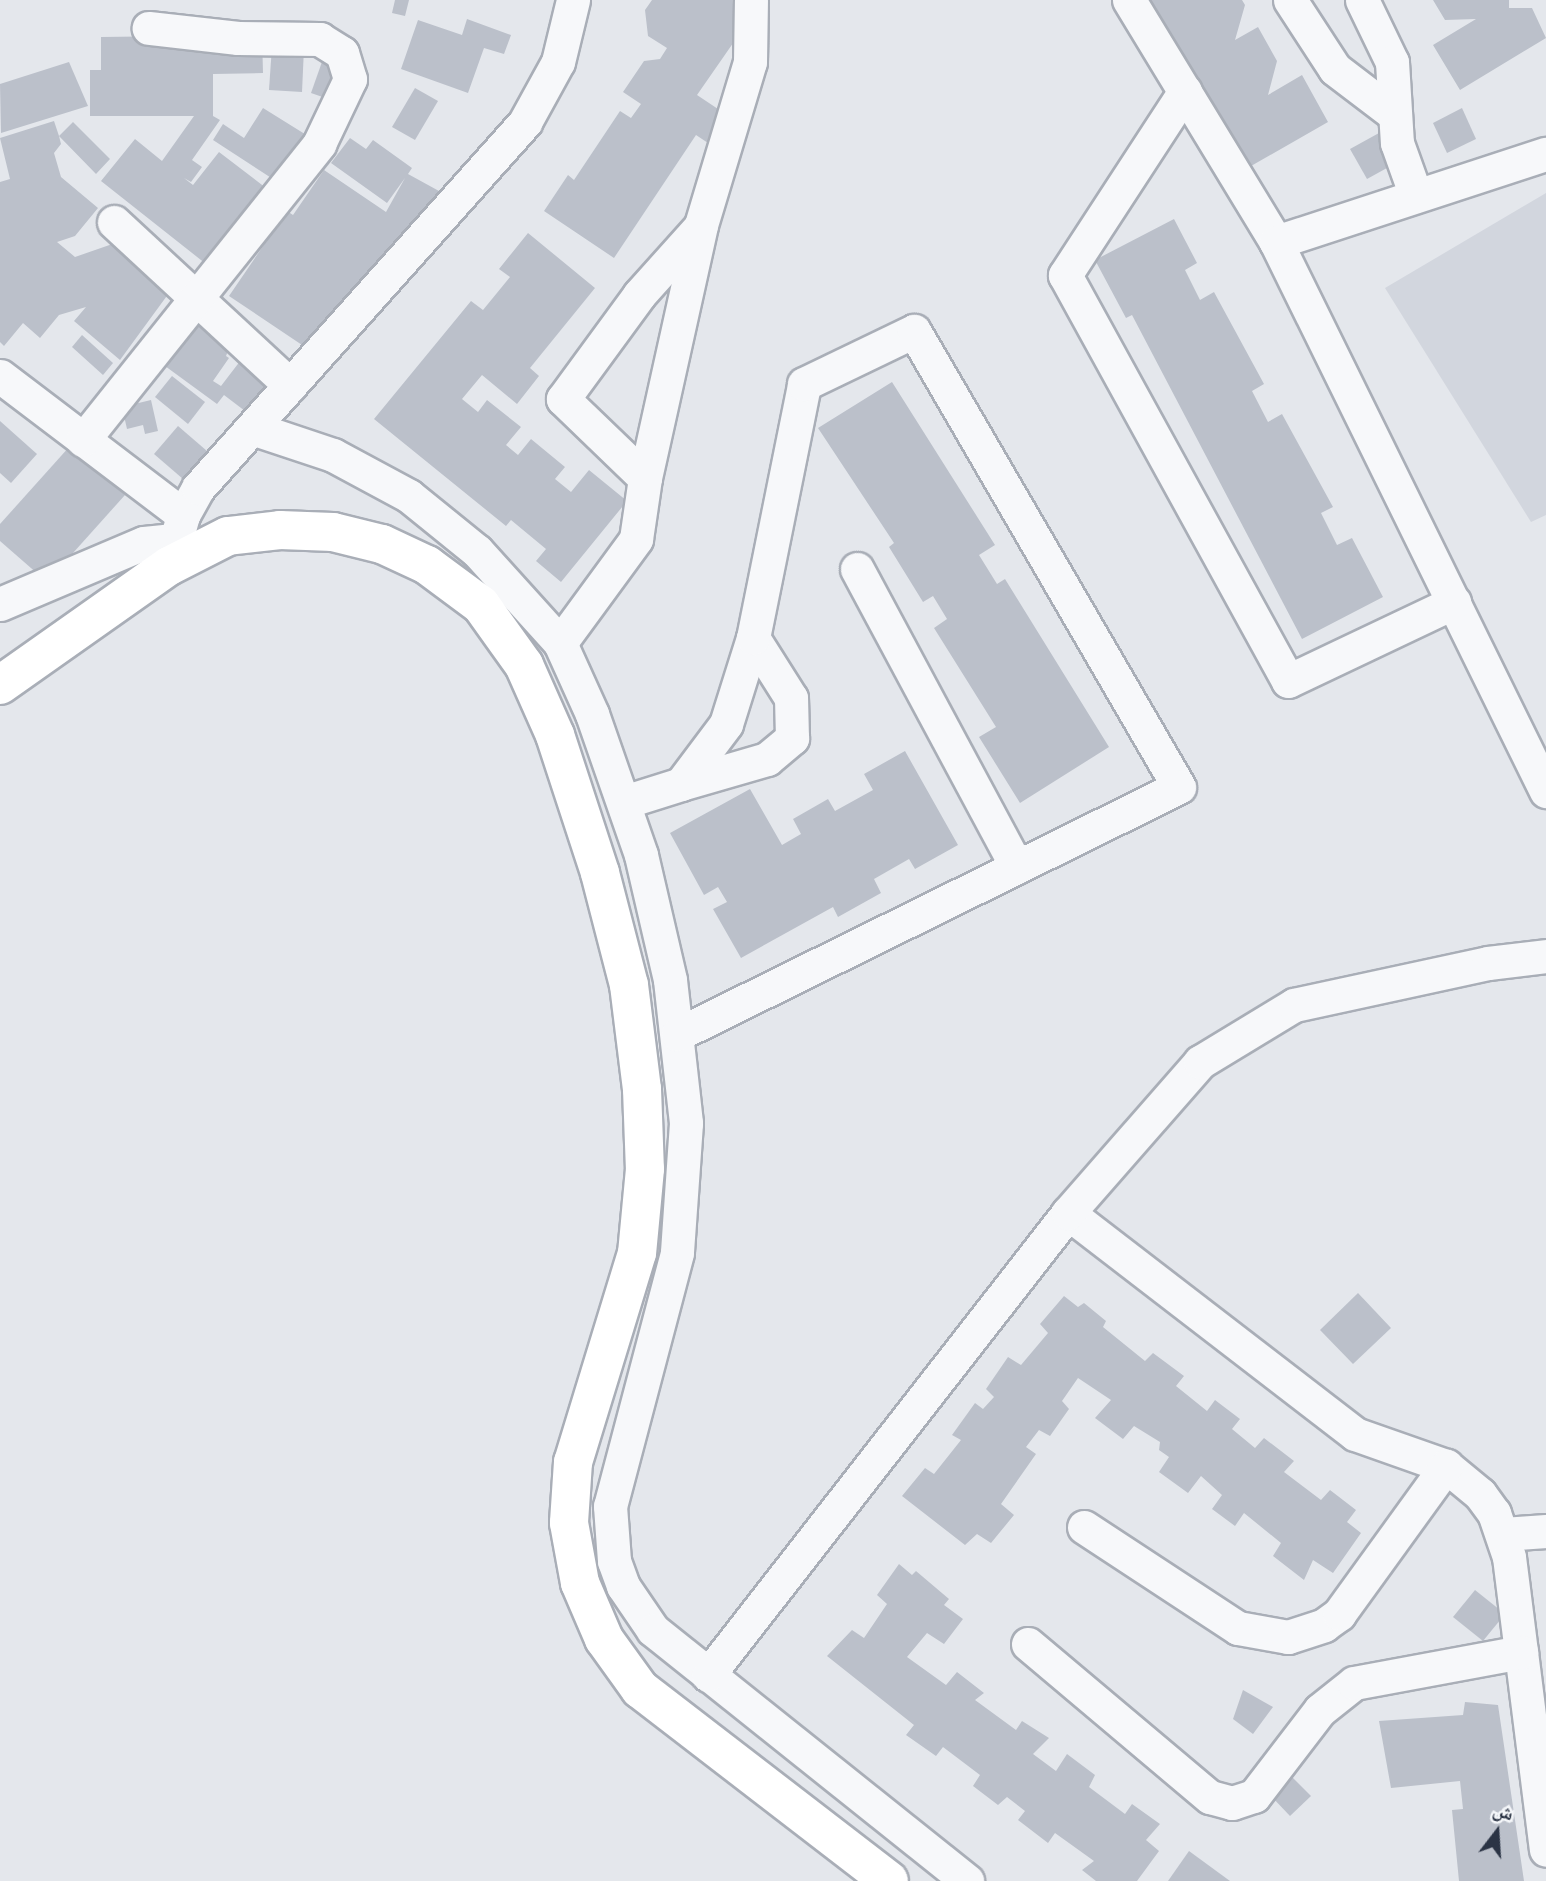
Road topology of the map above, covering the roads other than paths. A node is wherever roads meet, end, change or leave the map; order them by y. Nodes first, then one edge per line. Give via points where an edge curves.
1 (573, 0) edge
2 (751, 0) edge
3 (1129, 0) edge
4 (1290, 0) edge
5 (1362, 0) edge
6 (149, 28) dead end
7 (1185, 91) junction
8 (1394, 114) junction
9 (1546, 154) edge
10 (1416, 196) junction
11 (114, 222) dead end
12 (701, 225) junction
13 (1276, 242) junction
14 (195, 299) junction
15 (0, 376) edge
16 (290, 385) junction
17 (252, 428) junction
18 (83, 440) junction
19 (645, 478) junction
20 (176, 540) junction
21 (857, 569) dead end
22 (1454, 602) junction
23 (0, 604) edge
24 (752, 638) junction
25 (560, 643) junction
26 (0, 685) edge
27 (681, 784) junction
28 (1546, 791) edge
29 (624, 802) junction
30 (1017, 867) junction
31 (1546, 956) edge
32 (678, 1034) junction
33 (1068, 1213) junction
34 (1446, 1466) junction
35 (1084, 1527) dead end
36 (1546, 1531) edge
37 (1503, 1534) junction
38 (1028, 1644) dead end
39 (1521, 1652) junction
40 (708, 1675) junction
41 (1542, 1793) edge
42 (1546, 1850) edge
43 (889, 1881) edge
44 (967, 1881) edge

1 - 16 street via 558,62 525,122
2 - 12 street via 750,62
3 - 7 street
4 - 8 street via 1335,69
5 - 8 street via 1392,62
6 - 14 street via 238,38 320,39 342,53 348,65 344,96 319,144
7 - 13 street
7 - 22 street via 1065,275 1288,681
8 - 10 street via 1399,154
9 - 10 street
10 - 13 street
11 - 14 street
12 - 19 street
12 - 19 street via 639,295 563,399
13 - 22 street
14 - 16 street
14 - 18 street
15 - 18 street
16 - 17 street
17 - 20 street via 198,488
17 - 25 street via 333,455 409,496 477,551
18 - 20 street
19 - 25 street via 636,539
20 - 23 street via 144,543
20 - 26 main road
20 - 43 main road via 280,530 333,532 382,544 427,565 481,606 524,665 555,735 600,873 629,985 642,1089 645,1169 637,1253 573,1462 569,1523 580,1583 604,1639 640,1689
21 - 30 street
22 - 28 street
24 - 27 street via 726,724
24 - 27 street via 791,698 792,738 767,759
24 - 30 street via 804,384 914,331 1179,787
25 - 29 street
27 - 29 street
29 - 32 street via 659,927
30 - 32 street
31 - 33 street via 1488,963 1294,1005 1200,1062
32 - 40 street via 686,1159 677,1253 615,1478 609,1533 614,1561 636,1609 653,1630
33 - 34 street via 1355,1434
33 - 40 street
34 - 35 street via 1339,1614 1324,1625 1288,1637 1238,1628
34 - 37 street via 1480,1494
36 - 37 street
37 - 39 street
38 - 39 street via 1210,1797 1232,1803 1254,1796 1320,1710 1354,1683
39 - 41 street
40 - 44 street
41 - 42 street

